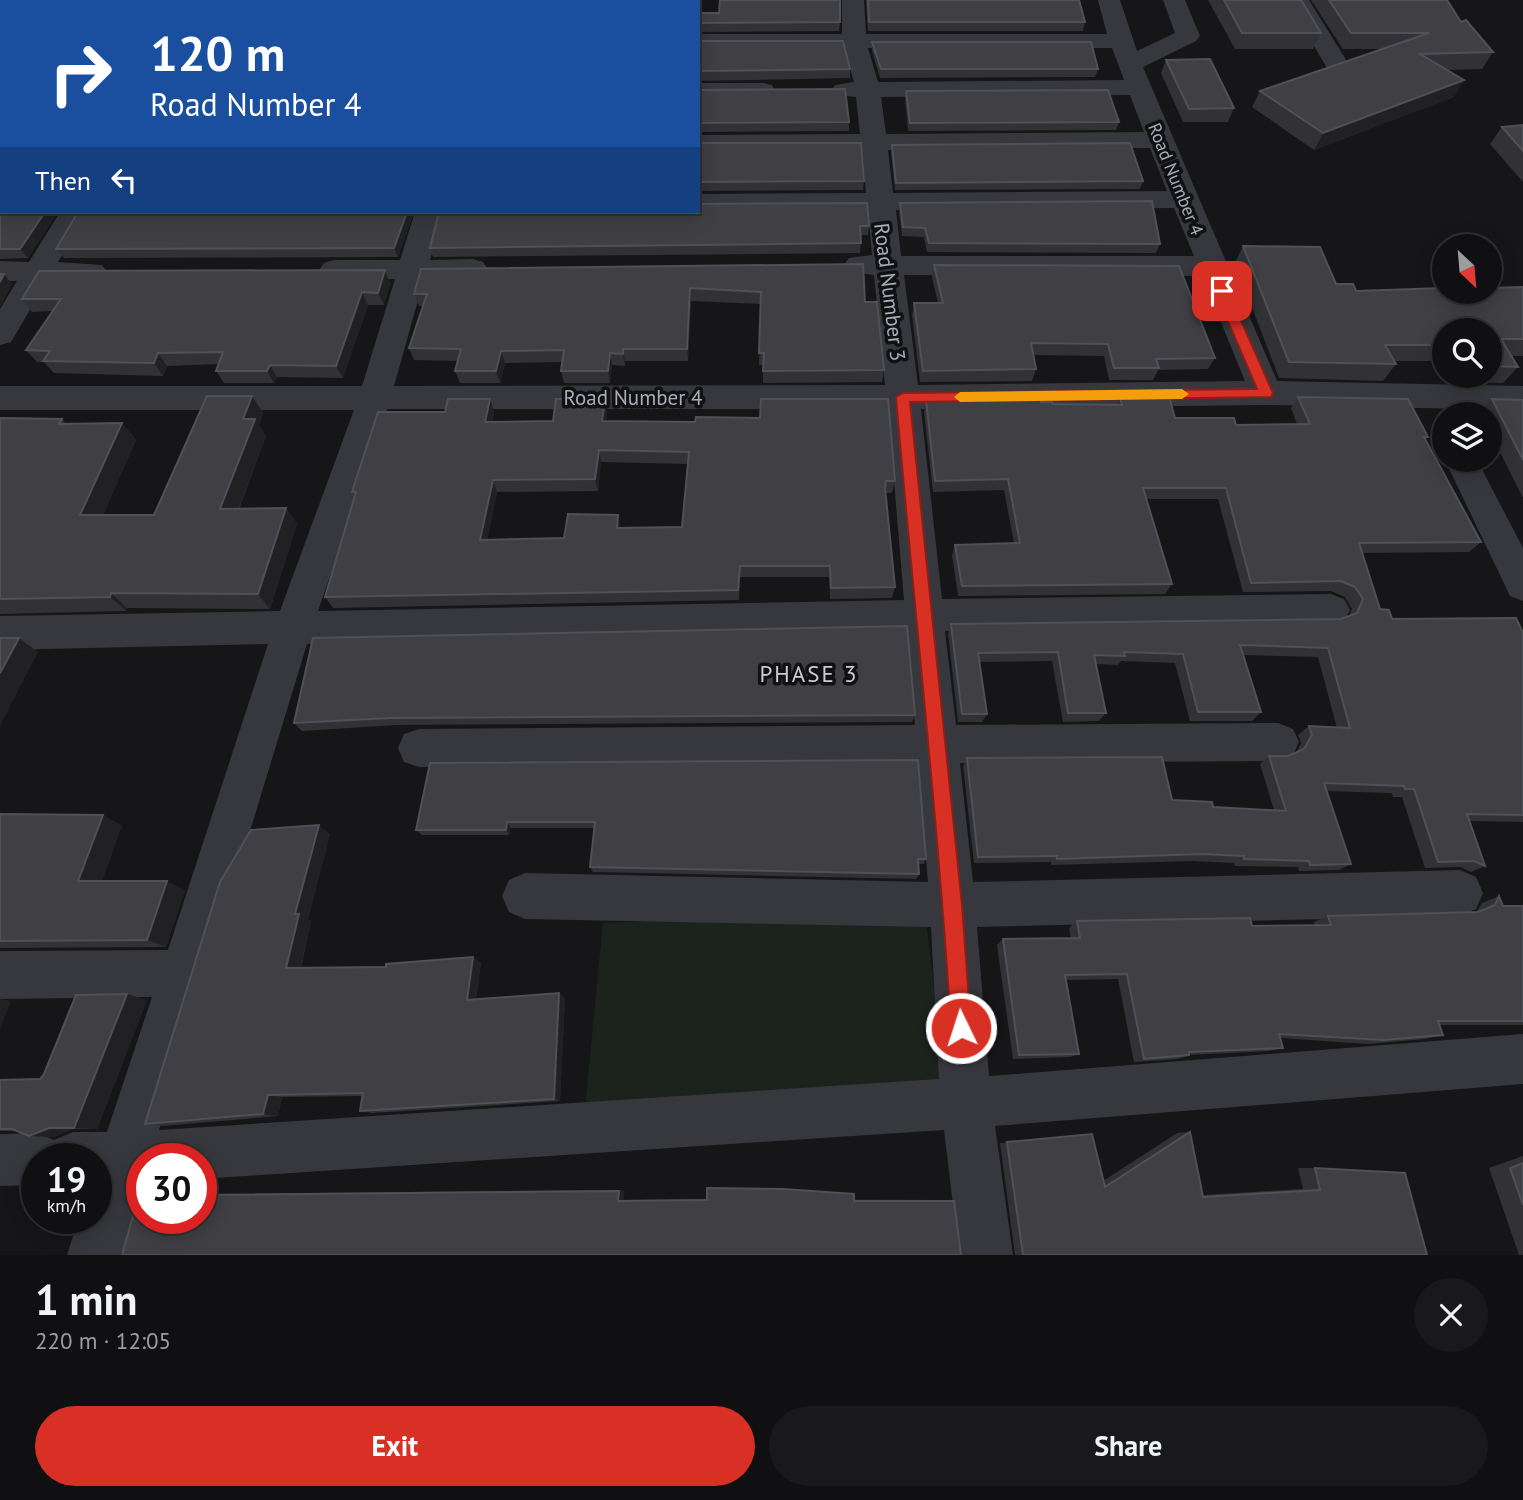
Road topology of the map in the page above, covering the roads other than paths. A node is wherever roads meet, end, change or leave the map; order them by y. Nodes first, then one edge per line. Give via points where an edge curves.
1 (853, 0) edge
2 (1110, 0) edge
3 (1174, 0) edge
4 (1298, 0) edge
5 (854, 40) junction
6 (700, 41) edge
7 (1336, 63) edge
8 (1130, 64) junction
9 (700, 90) edge
10 (789, 90) edge
11 (816, 90) edge
12 (868, 90) junction
13 (1160, 140) junction
14 (873, 142) junction
15 (700, 143) edge
16 (1184, 199) junction
17 (879, 201) junction
18 (700, 203) edge
19 (73, 214) edge
20 (428, 214) edge
21 (886, 264) junction
22 (830, 265) edge
23 (1210, 265) junction
24 (494, 269) edge
25 (410, 270) junction
26 (0, 271) edge
27 (119, 271) edge
28 (313, 271) edge
29 (36, 272) junction
30 (0, 334) edge
31 (1266, 393) junction
32 (0, 397) edge
33 (376, 397) junction
34 (903, 397) junction
35 (1429, 398) junction
36 (1523, 398) edge
37 (1432, 404) edge
38 (1466, 472) edge
39 (1523, 586) edge
40 (1331, 610) dead end
41 (922, 616) junction
42 (293, 628) junction
43 (0, 633) edge
44 (1278, 742) dead end
45 (937, 743) junction
46 (419, 748) dead end
47 (1460, 893) dead end
48 (525, 896) dead end
49 (953, 905) junction
50 (183, 973) junction
51 (0, 975) edge
52 (1523, 1059) edge
53 (966, 1103) junction
54 (112, 1158) edge
55 (124, 1158) junction
56 (21, 1159) edge
57 (0, 1160) edge
58 (94, 1255) edge
59 (986, 1255) edge

1 - 5 street, Road Number 3
2 - 8 street, Road Number 4
3 - 8 street via 1188,36
4 - 7 street
5 - 6 street
5 - 8 street
5 - 12 street, Road Number 3
8 - 12 street
8 - 13 street, Road Number 4
9 - 10 street
11 - 12 street
12 - 14 street, Road Number 3
13 - 14 street
13 - 16 street, Road Number 4
14 - 15 street
14 - 17 street, Road Number 3
16 - 17 street
16 - 23 street, Road Number 4
17 - 18 street
17 - 21 street, Road Number 3
19 - 29 street
20 - 25 street
21 - 22 street
21 - 23 street
21 - 34 street, Road Number 3
23 - 31 street, Road Number 4
24 - 25 street
25 - 28 street
25 - 33 street
26 - 29 street
27 - 29 street
29 - 30 street
31 - 34 street, Road Number 4
31 - 35 street, Road Number 4
32 - 33 street, Road Number 4
33 - 34 street, Road Number 4
33 - 42 street
34 - 41 street, Road Number 3
35 - 36 street, Road Number 4
35 - 37 street
38 - 39 street
40 - 41 street
41 - 42 street
41 - 45 street, Road Number 3
42 - 43 street
42 - 50 street
44 - 45 street
45 - 46 street
45 - 49 street, Road Number 3
47 - 49 street
48 - 49 street
49 - 53 street, Road Number 3
50 - 51 street
50 - 55 street
52 - 53 street
53 - 55 street
53 - 59 street, Road Number 3
54 - 55 street
55 - 58 street
56 - 57 street

